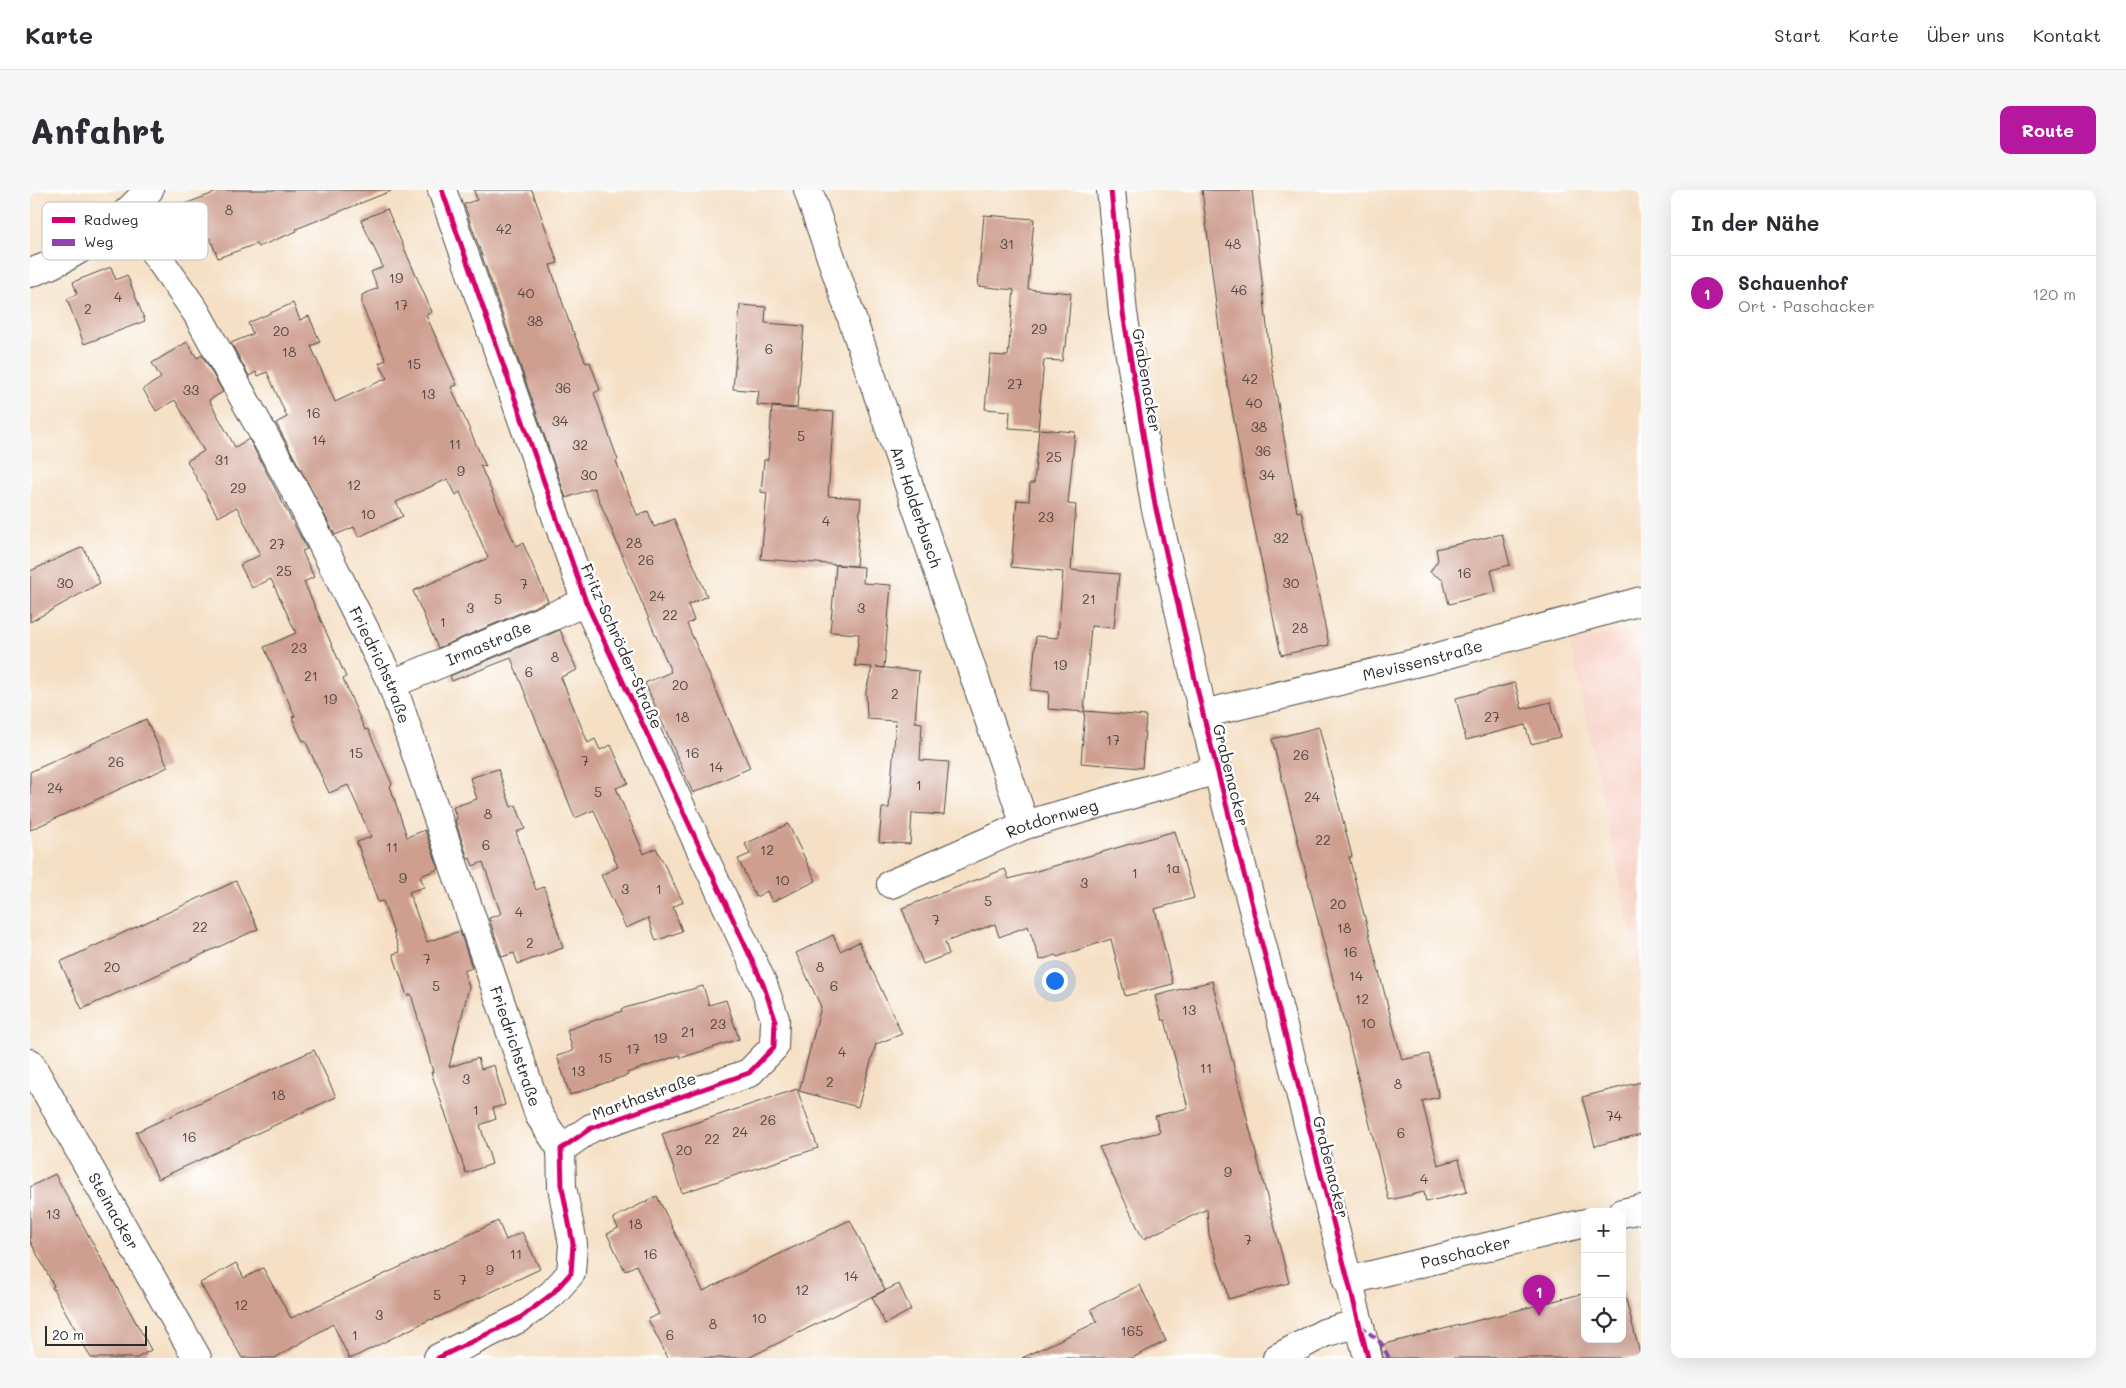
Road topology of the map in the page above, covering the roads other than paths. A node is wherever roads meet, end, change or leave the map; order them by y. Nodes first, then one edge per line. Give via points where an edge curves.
1 (149, 190) edge
2 (442, 190) edge
3 (808, 190) edge
4 (1111, 190) edge
5 (138, 202) edge
6 (62, 260) edge
7 (159, 260) edge
8 (30, 273) edge
9 (1641, 601) edge
10 (586, 602) junction
11 (392, 684) junction
12 (1203, 714) junction
13 (1217, 770) junction
14 (1025, 825) junction
15 (892, 884) dead end
16 (774, 1047) joint
17 (30, 1063) edge
18 (561, 1149) junction
19 (1641, 1209) edge
20 (1626, 1212) edge
21 (1581, 1223) edge
22 (1348, 1281) junction
23 (1359, 1323) junction
24 (196, 1358) edge
25 (438, 1358) edge
26 (1277, 1358) edge
27 (1368, 1358) edge

1 - 5 street
2 - 10 street, Fritz-Schröder-Straße
3 - 14 street, Am Holderbusch
4 - 12 street, Grabenacker via 1123,313 1155,504
6 - 8 street
7 - 11 street, Friedrichstraße via 200,320 298,496
9 - 12 street, Mevissenstraße via 1427,660
10 - 11 street, Irmastraße
10 - 16 street, Fritz-Schröder-Straße via 763,984 775,1019
11 - 18 street, Friedrichstraße via 539,1115
12 - 13 street, Grabenacker
13 - 14 street, Rotdornweg
13 - 22 street, Grabenacker
14 - 15 street, Rotdornweg
16 - 18 street, Marthastraße via 749,1073 591,1128
17 - 24 street, Steinacker
18 - 25 street via 562,1186 573,1244 572,1273 552,1294 520,1318
19 - 20 street
21 - 22 street, Paschacker
22 - 23 street, Grabenacker
23 - 26 street via 1324,1333
23 - 27 street, Grabenacker

